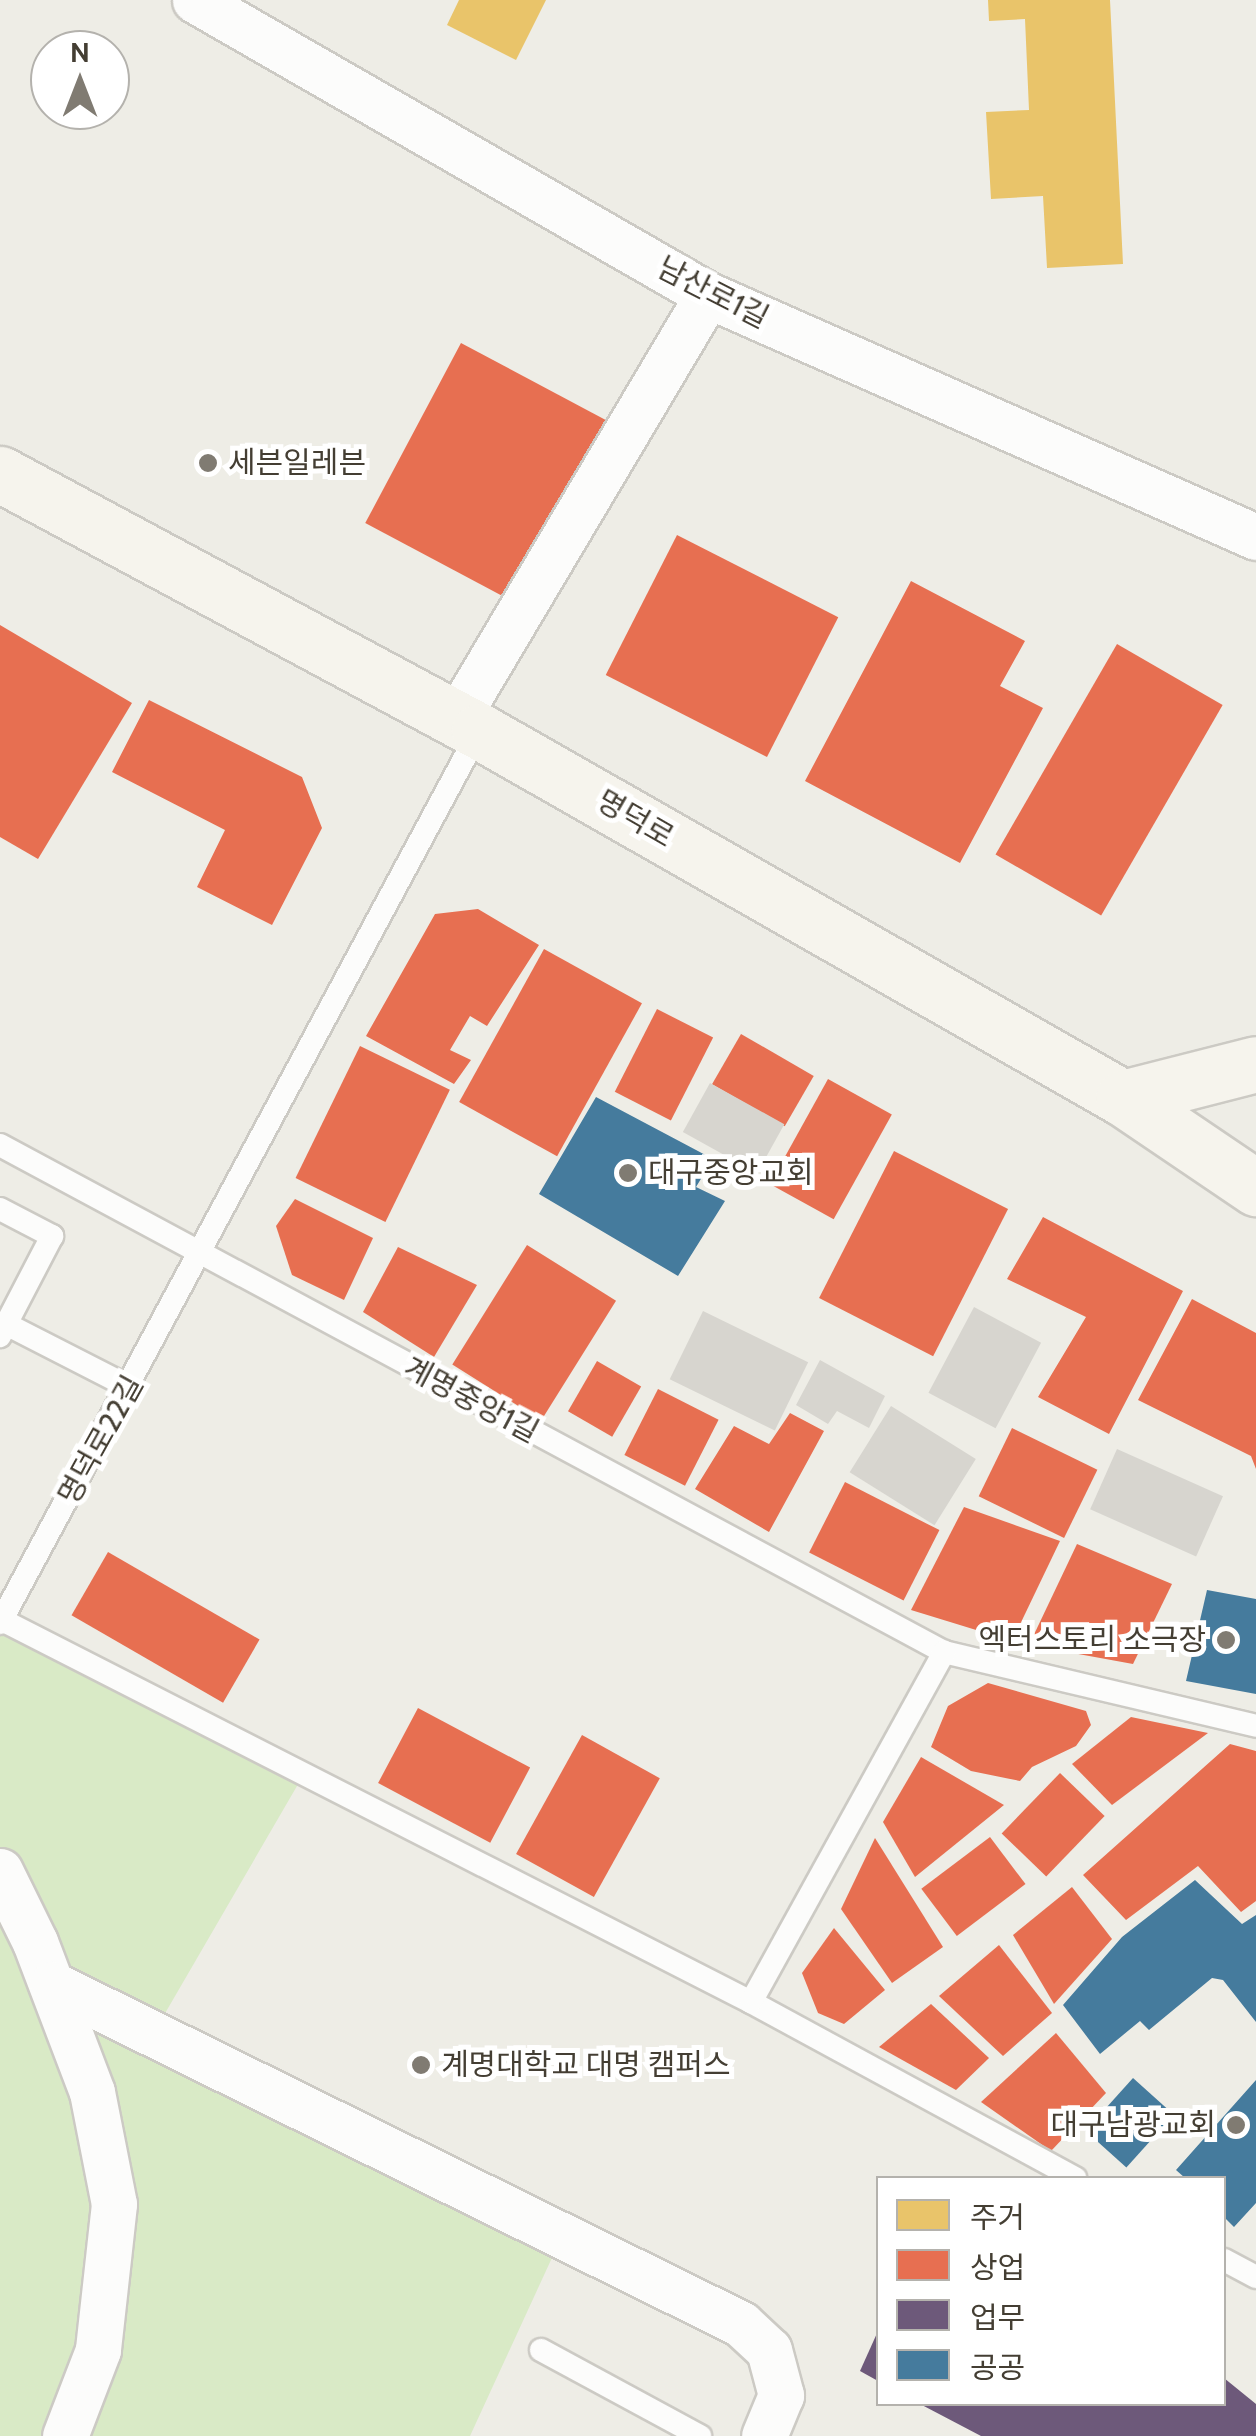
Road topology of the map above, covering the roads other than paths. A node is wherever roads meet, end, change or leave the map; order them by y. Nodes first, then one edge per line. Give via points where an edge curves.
1 (195, 0) edge
2 (708, 295) junction
3 (0, 474) edge
4 (1256, 537) edge
5 (468, 725) junction
6 (1256, 1064) edge
7 (1124, 1098) junction
8 (0, 1145) edge
9 (1256, 1188) edge
10 (0, 1210) edge
11 (201, 1256) junction
12 (3, 1330) edge
13 (129, 1388) junction
14 (1, 1621) edge
15 (944, 1652) junction
16 (1256, 1726) edge
17 (0, 1872) edge
18 (52, 1984) junction
19 (750, 2002) junction
20 (1070, 2176) edge
21 (1226, 2261) edge
22 (1256, 2277) edge
23 (541, 2350) dead end
24 (66, 2436) edge
25 (700, 2436) edge
26 (764, 2436) edge

1 - 2 street, 남산로1길
2 - 4 street, 남산로1길
2 - 5 street
3 - 5 main road, 명덕로
5 - 7 main road, 명덕로
5 - 11 lane, 명덕로22길
6 - 7 main road
7 - 9 main road, 명덕로
8 - 11 lane, 계명중앙1길
10 - 12 lane via 52,1236
11 - 13 lane, 명덕로22길
11 - 15 lane, 계명중앙1길
12 - 13 lane
13 - 14 lane, 명덕로22길
14 - 19 lane
15 - 16 lane, 계명중앙1길
15 - 19 lane
17 - 18 street
18 - 24 street via 92,2092 114,2204 98,2350
18 - 26 street via 741,2324 769,2350 781,2396
19 - 20 lane
21 - 22 lane
23 - 25 lane

